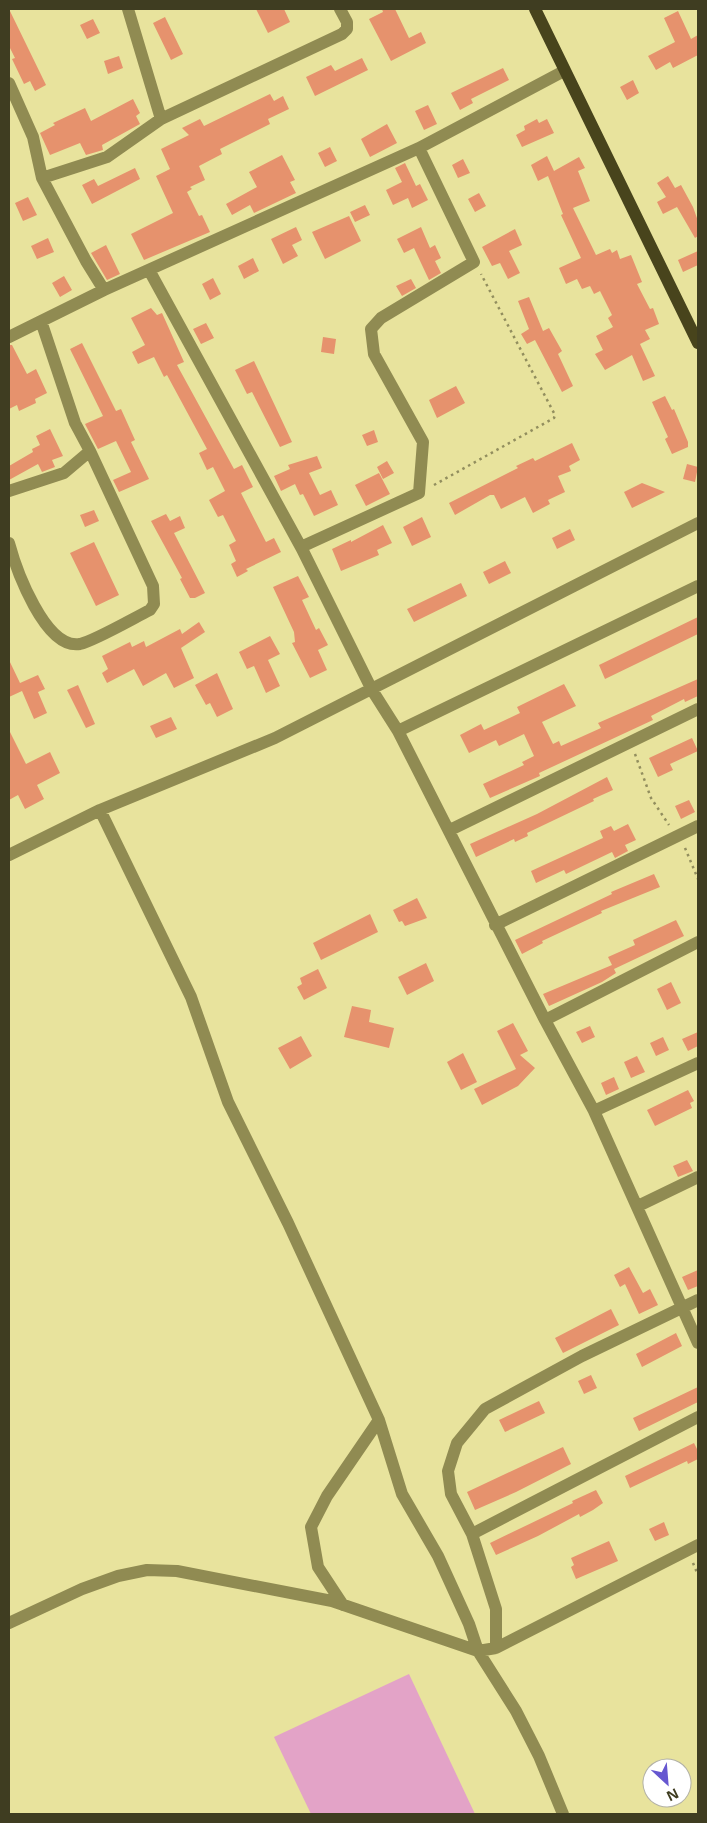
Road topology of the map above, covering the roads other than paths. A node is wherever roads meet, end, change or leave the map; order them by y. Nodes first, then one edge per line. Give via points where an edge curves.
1 (128, 9) edge
2 (340, 9) edge
3 (535, 9) edge
4 (564, 71) junction
5 (9, 82) edge
6 (161, 119) junction
7 (419, 148) junction
8 (42, 178) junction
9 (149, 270) junction
10 (104, 290) junction
11 (42, 321) junction
12 (9, 337) edge
13 (698, 343) edge
14 (90, 451) junction
15 (9, 491) edge
16 (698, 523) edge
17 (9, 543) edge
18 (301, 546) junction
19 (698, 586) edge
20 (372, 690) junction
21 (698, 709) edge
22 (398, 731) junction
23 (100, 810) junction
24 (698, 826) edge
25 (450, 830) junction
26 (9, 855) edge
27 (496, 925) junction
28 (698, 942) edge
29 (545, 1020) junction
30 (698, 1064) edge
31 (594, 1112) junction
32 (698, 1177) edge
33 (638, 1206) junction
34 (698, 1300) edge
35 (682, 1309) junction
36 (698, 1343) edge
37 (698, 1417) edge
38 (379, 1420) junction
39 (472, 1534) junction
40 (698, 1545) edge
41 (343, 1605) junction
42 (9, 1624) edge
43 (496, 1648) junction
44 (478, 1651) junction
45 (563, 1814) edge

1 - 6 street
2 - 6 street via 347,22 342,34
3 - 4 main road
4 - 7 street
4 - 13 main road
5 - 8 street via 33,137
6 - 8 street via 107,157
7 - 9 street
7 - 18 street via 474,262 381,318 371,329 374,354 423,442 419,493
8 - 10 street
9 - 10 street
9 - 18 street
10 - 11 street
11 - 12 street
11 - 14 street via 75,423
14 - 15 street via 64,473
14 - 17 street via 153,586 155,597 150,610 81,644 65,641 56,636 29,596
16 - 20 street
18 - 20 street
19 - 22 street
20 - 22 street
20 - 23 street via 275,738
21 - 25 street
22 - 25 street
23 - 26 street
23 - 38 street via 191,997 228,1102
24 - 27 street
25 - 27 street
27 - 29 street
28 - 29 street
29 - 31 street
30 - 31 street
31 - 33 street
32 - 33 street
33 - 35 street
34 - 35 street
35 - 36 street
35 - 39 street via 582,1356 485,1409 457,1443 448,1471 451,1494
37 - 39 street
38 - 41 street via 327,1496 311,1527 318,1567
38 - 44 street via 402,1494 438,1556
39 - 43 street via 496,1610
40 - 43 street
41 - 42 street via 177,1570 147,1570 82,1589
41 - 44 street
43 - 44 street
44 - 45 street via 523,1726

